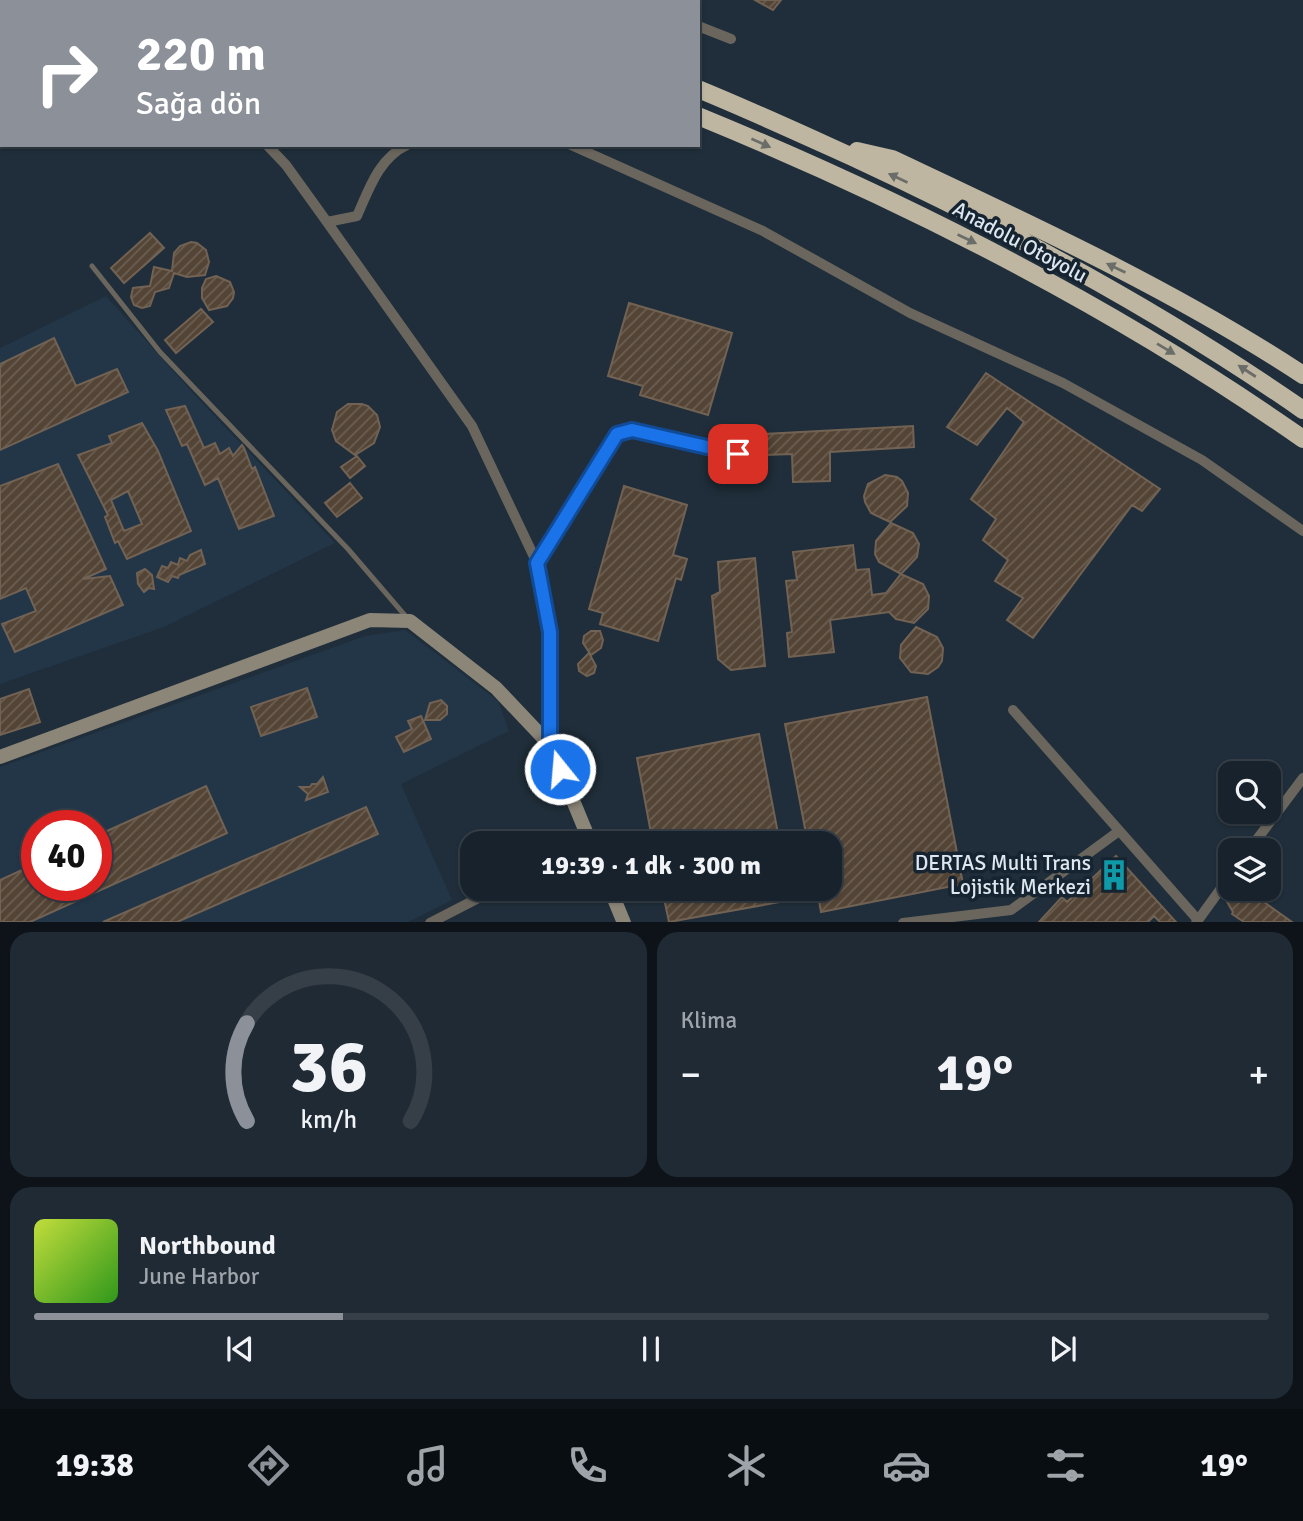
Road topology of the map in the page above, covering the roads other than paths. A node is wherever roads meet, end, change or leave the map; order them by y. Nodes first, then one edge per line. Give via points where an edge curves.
1 (700, 27) edge
2 (731, 39) dead end
3 (700, 90) edge
4 (700, 117) edge
5 (822, 144) junction
6 (269, 147) edge
7 (402, 147) edge
8 (575, 147) edge
9 (327, 222) junction
10 (92, 266) dead end
11 (1303, 375) edge
12 (1303, 410) edge
13 (1303, 439) edge
14 (738, 454) dead end
15 (1303, 531) edge
16 (537, 563) junction
17 (410, 621) junction
18 (1013, 710) dead end
19 (550, 745) junction
20 (0, 757) edge
21 (1303, 778) edge
22 (584, 831) edge
23 (1119, 831) junction
24 (1258, 838) edge
25 (1218, 892) edge
26 (472, 901) edge
27 (615, 901) edge
28 (1197, 921) edge
29 (430, 922) edge
30 (624, 922) edge
31 (903, 922) edge

1 - 2 street
3 - 5 highway, Anadolu Otoyolu
4 -> 13 highway, Anadolu Otoyolu via 913,212 1049,281 1214,379
11 -> 5 highway via 1195,308 950,186 892,159
12 -> 5 highway, Anadolu Otoyolu via 1200,341 1066,263
6 - 9 street
7 - 9 street via 378,170 357,216
8 - 15 street via 763,231 910,313 1063,383 1202,460
9 - 16 street via 472,426
10 - 17 lane via 160,352 339,539
14 - 16 street via 632,430 617,434
16 - 19 street via 550,632
17 - 19 street via 496,688
17 - 20 street via 370,620
18 - 23 street
19 - 22 street
21 - 24 street
23 - 28 street
23 - 31 street via 1012,910
25 - 28 street
26 - 29 street
27 - 30 street

